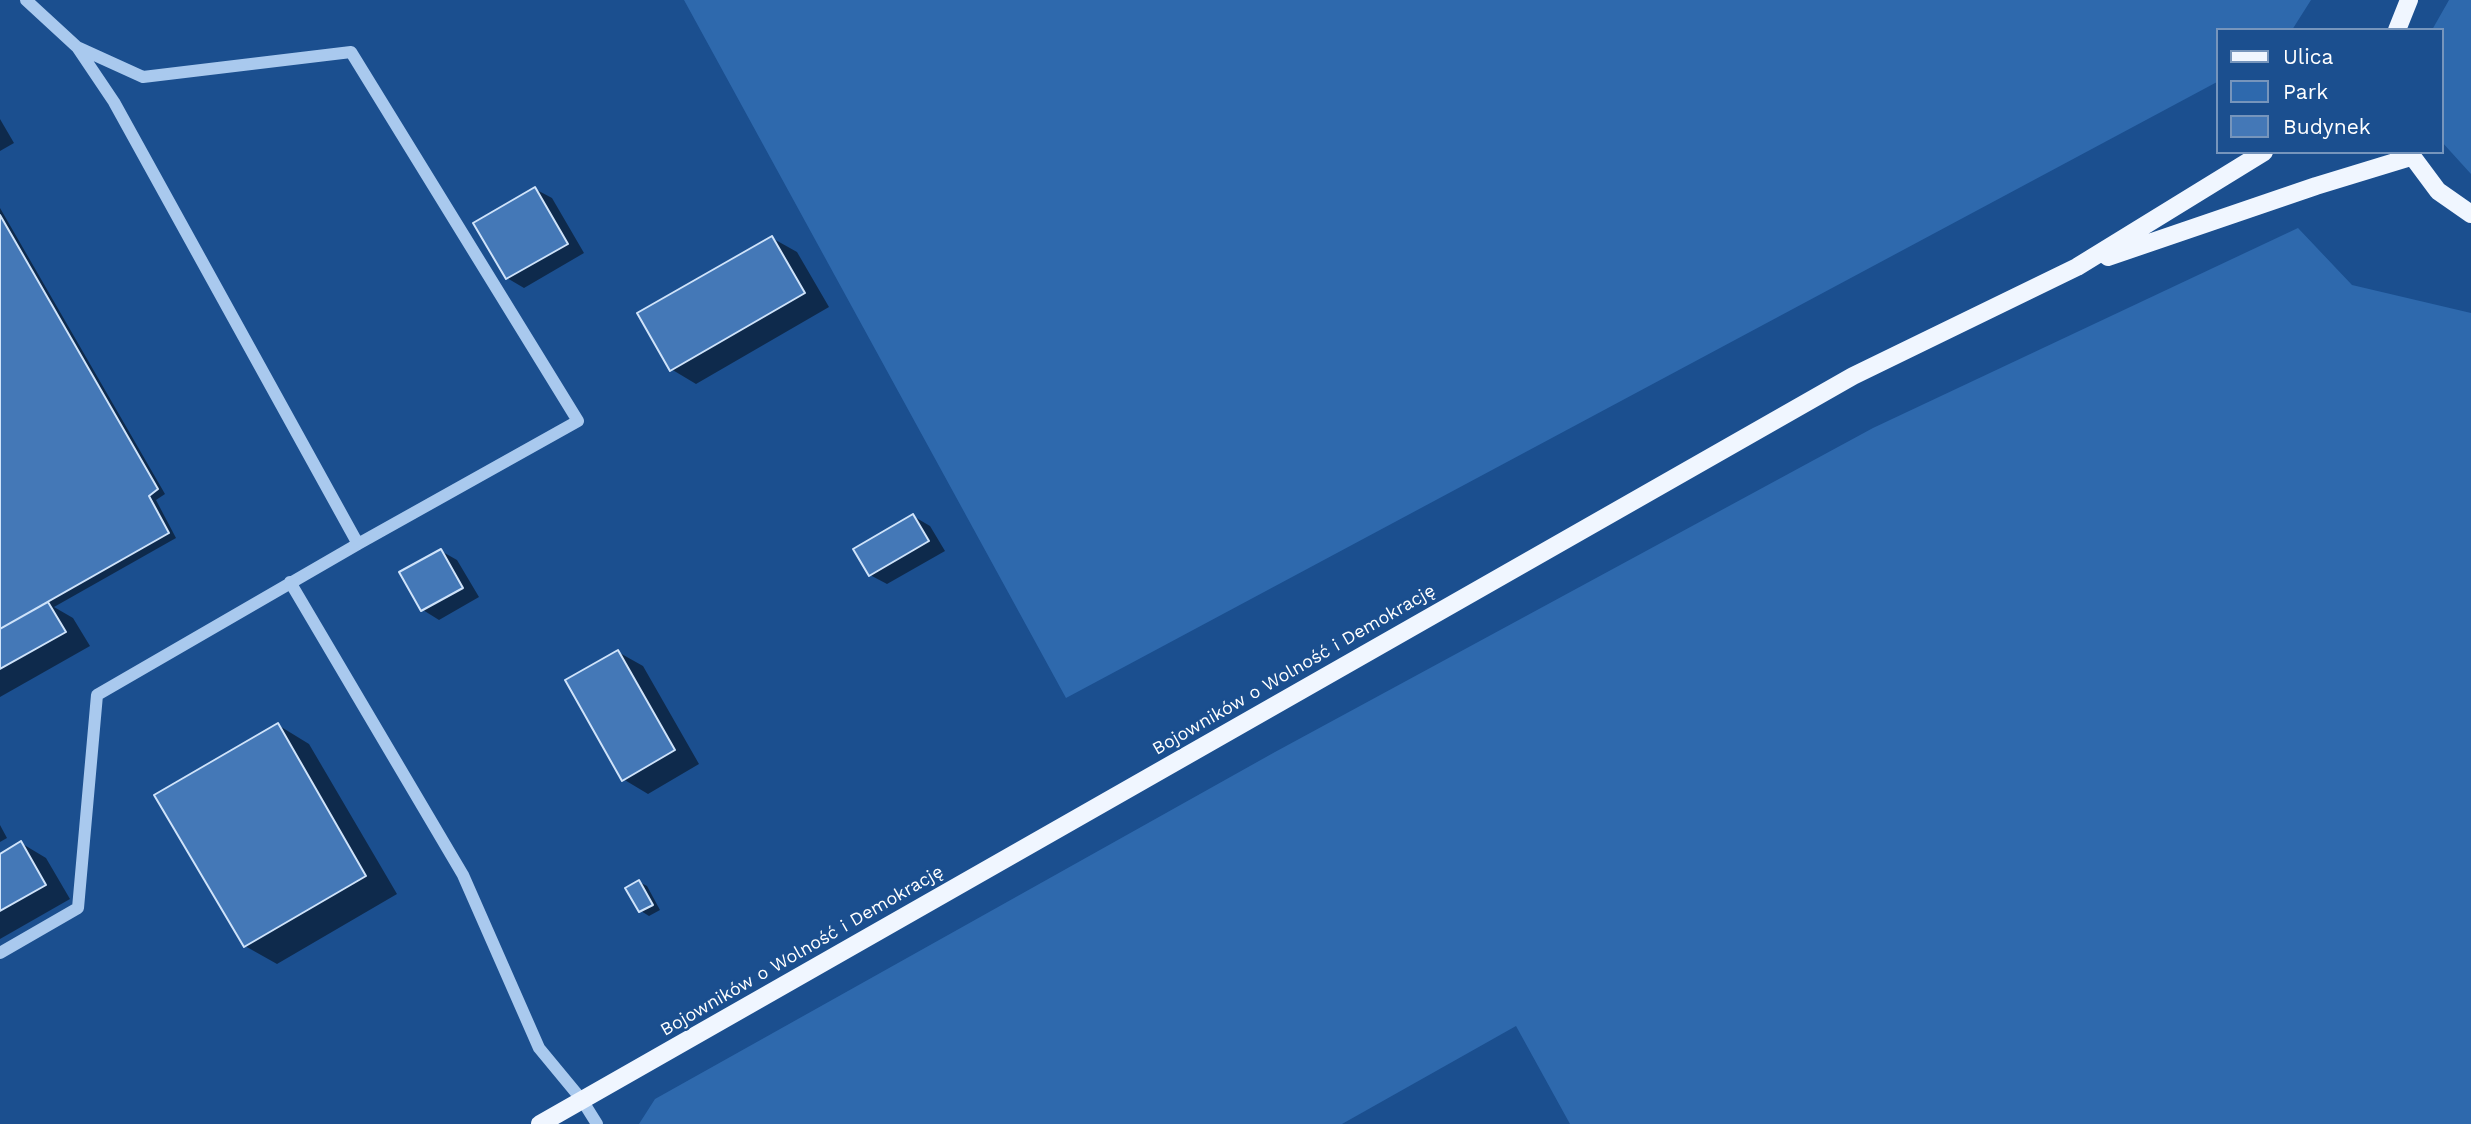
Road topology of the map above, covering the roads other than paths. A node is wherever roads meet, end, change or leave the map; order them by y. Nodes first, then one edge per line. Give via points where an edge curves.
1 (26, 0) edge
2 (2409, 0) edge
3 (2398, 28) edge
4 (77, 47) junction
5 (2261, 154) edge
6 (2410, 155) edge
7 (2471, 214) edge
8 (2077, 267) junction
9 (358, 544) junction
10 (290, 582) junction
11 (0, 953) edge
12 (582, 1100) junction
13 (540, 1124) edge
14 (597, 1124) edge

1 - 4 lane
2 - 3 main road
4 - 9 lane via 114,102
4 - 9 lane via 143,77 351,52 578,421
5 - 8 main road, Bojowników o Wolność i Demokrację
6 - 7 main road via 2438,191
6 - 8 main road, Bojowników o Wolność i Demokrację
8 - 12 main road, Bojowników o Wolność i Demokrację via 1853,376
9 - 10 lane
10 - 11 lane via 97,695 78,908
10 - 12 lane via 463,875 539,1048
12 - 13 main road, Bojowników o Wolność i Demokrację
12 - 14 lane

